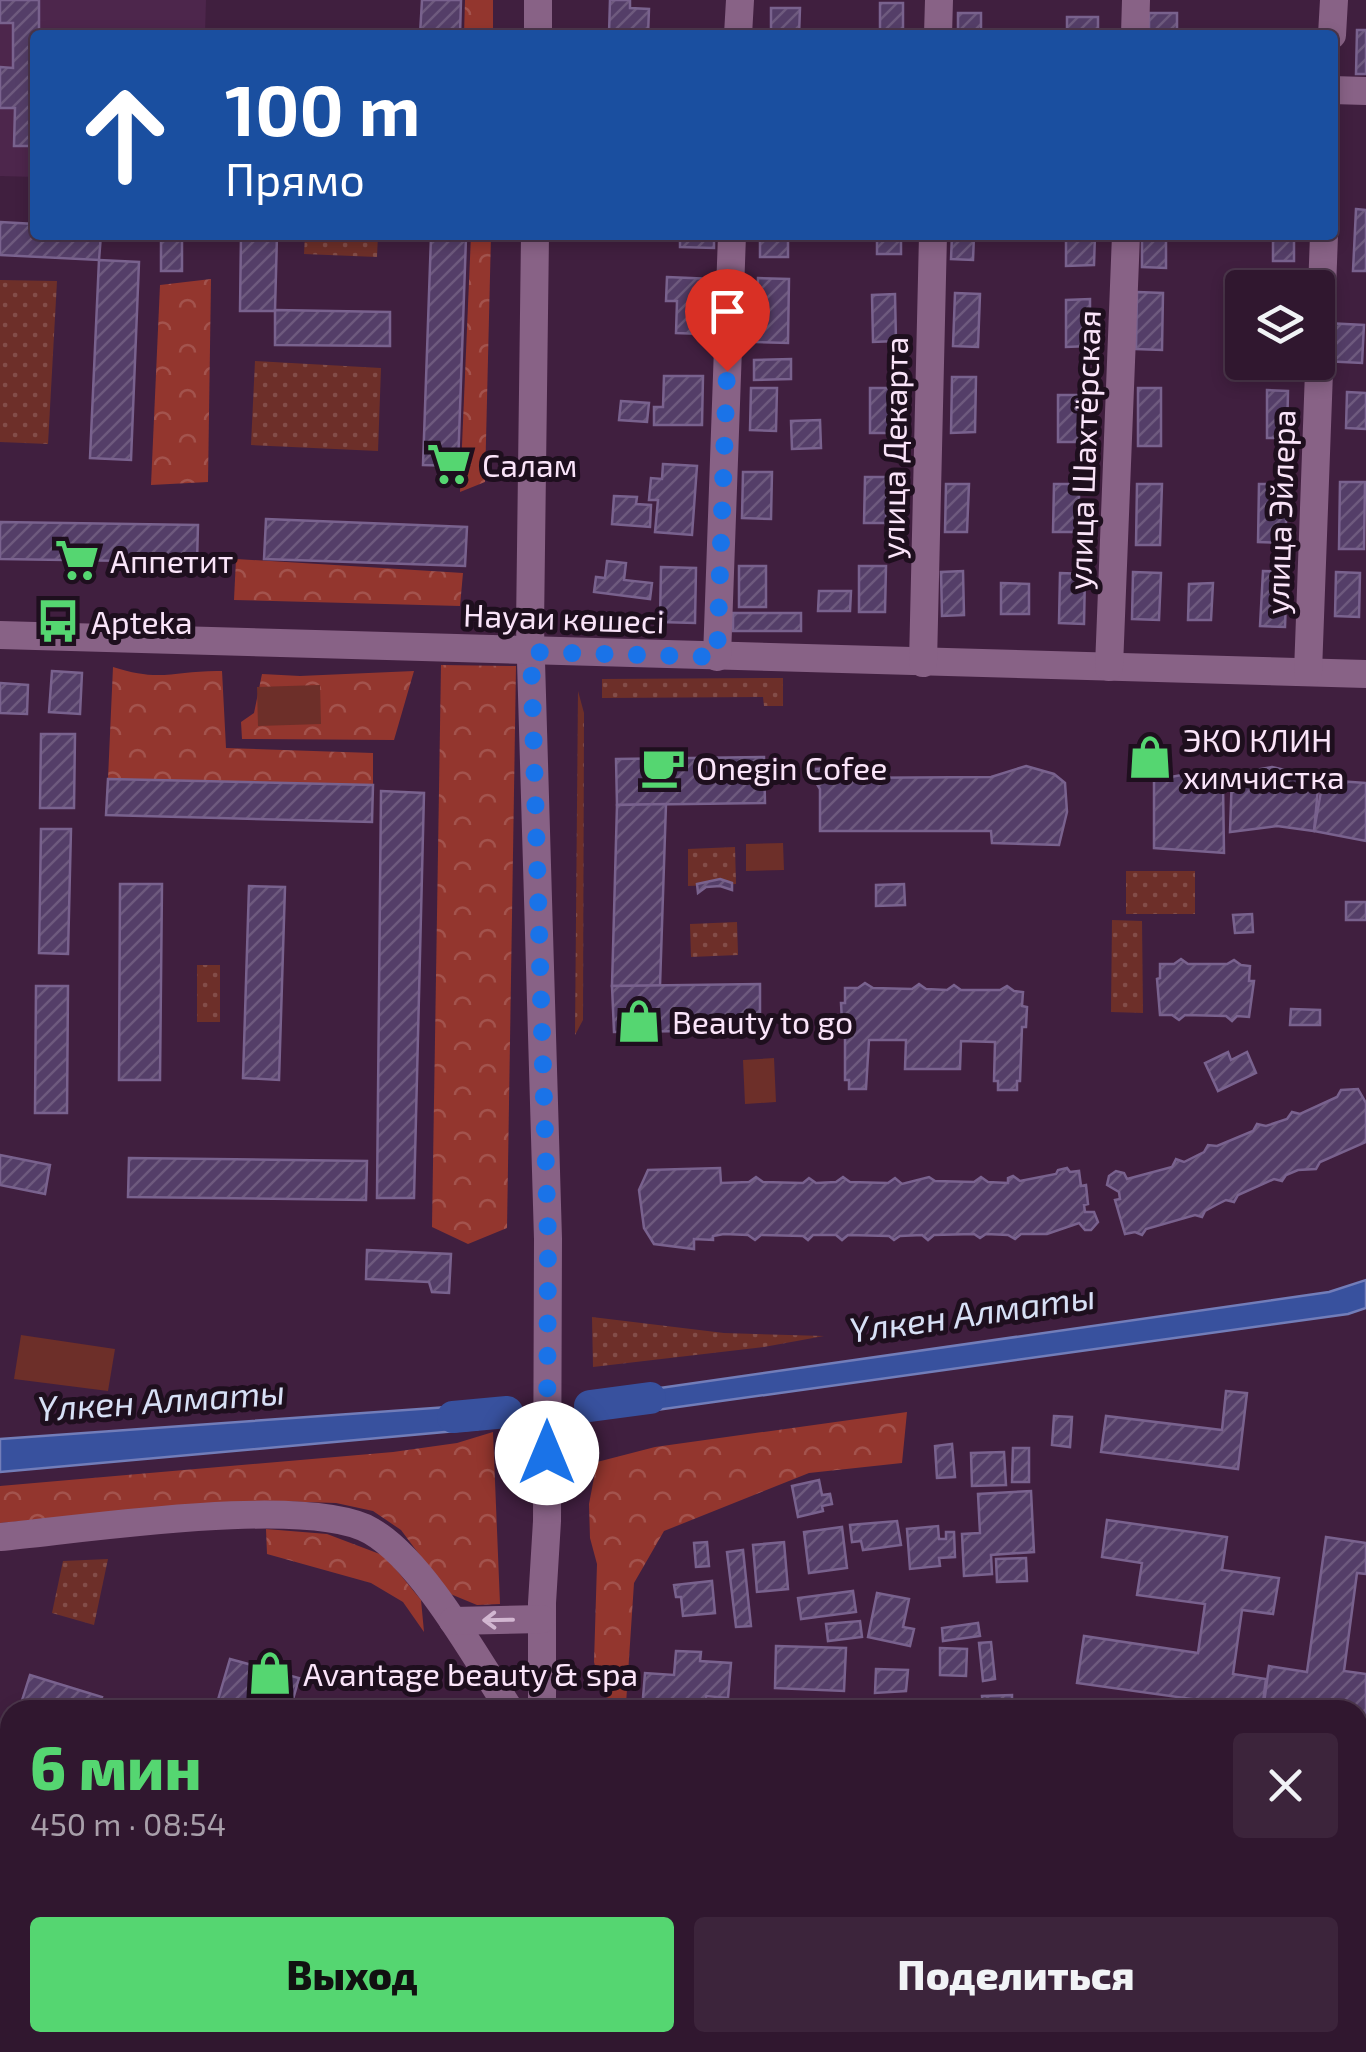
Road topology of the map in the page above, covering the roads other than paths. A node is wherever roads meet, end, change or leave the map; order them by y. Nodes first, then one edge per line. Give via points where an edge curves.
1 (538, 0) edge
2 (740, 0) edge
3 (939, 0) edge
4 (1136, 0) edge
5 (1334, 0) edge
6 (538, 30) edge
7 (738, 30) edge
8 (938, 30) edge
9 (1134, 30) edge
10 (1332, 30) edge
11 (1338, 90) edge
12 (1366, 91) edge
13 (535, 240) edge
14 (732, 240) edge
15 (933, 240) edge
16 (1126, 240) edge
17 (1324, 240) edge
18 (0, 635) edge
19 (531, 652) junction
20 (717, 657) junction
21 (924, 663) junction
22 (1109, 667) junction
23 (1308, 672) junction
24 (1366, 674) edge
25 (0, 1537) edge
26 (542, 1611) junction
27 (453, 1621) junction
28 (542, 1697) edge
29 (503, 1699) edge

1 - 6 street
2 - 7 street
3 - 8 street
4 - 9 street
5 - 10 street
11 - 12 street
13 - 19 street
14 - 20 street
15 - 21 street, улица Декарта
16 - 22 street, улица Шахтёрская
17 - 23 street, улица Эйлера
18 - 19 street, Науаи көшесі
19 - 20 street, Науаи көшесі
19 - 26 street via 544,1161
20 - 21 street, Науаи көшесі
21 - 22 street, Науаи көшесі
22 - 23 street, Науаи көшесі
23 - 24 street, Науаи көшесі
25 - 27 street via 209,1518 332,1519 368,1529 398,1551
26 -> 27 street
26 - 28 street
27 - 29 street
28 - 29 street

